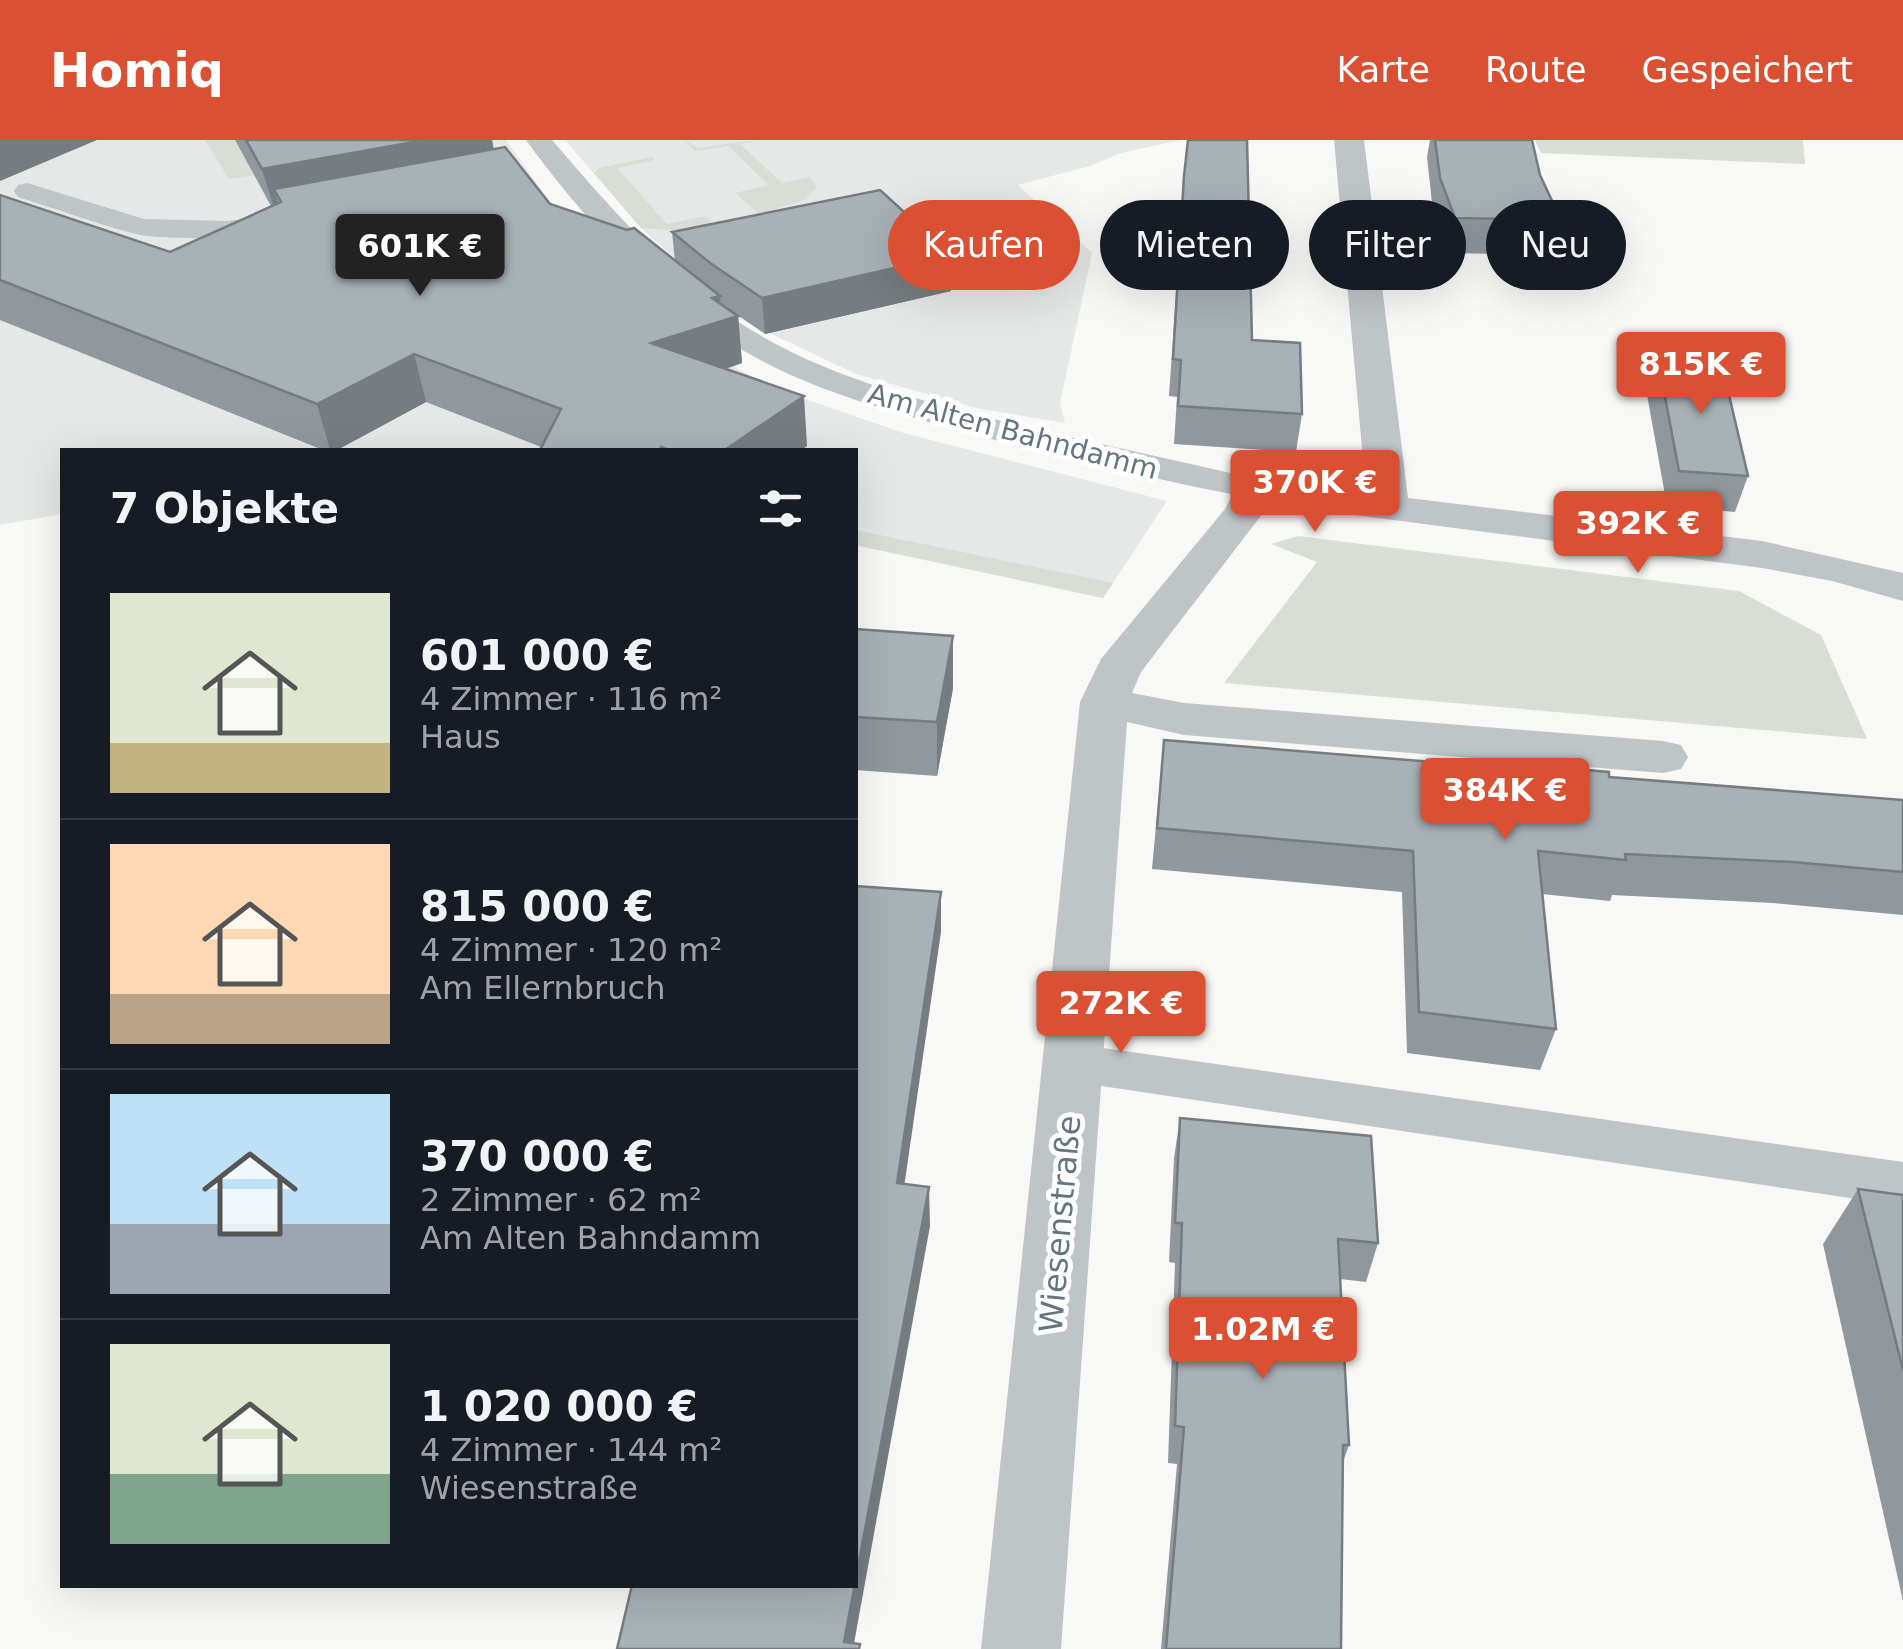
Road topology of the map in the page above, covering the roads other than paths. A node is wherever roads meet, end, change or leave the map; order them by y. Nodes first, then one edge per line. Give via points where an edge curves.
1 (539, 140) edge
2 (1349, 140) edge
3 (564, 170) junction
4 (527, 177) edge
5 (27, 190) dead end
6 (316, 216) edge
7 (1255, 489) junction
8 (1386, 509) junction
9 (1903, 587) edge
10 (1104, 702) junction
11 (1662, 758) dead end
12 (1075, 1063) junction
13 (1903, 1184) edge
14 (1021, 1649) edge

1 - 3 lane, Am Alten Bahndamm
2 - 8 street
3 - 4 lane
3 - 7 lane, Am Alten Bahndamm via 687,296 775,356 841,385 1011,435
5 - 6 lane via 142,227 244,228
7 - 8 street, Am Alten Bahndamm
7 - 10 street, Wiesenstraße via 1245,512 1118,669
8 - 9 street, Am Alten Bahndamm via 1783,556
10 - 11 street via 1184,719
10 - 12 street, Wiesenstraße
12 - 13 lane
12 - 14 street, Wiesenstraße

